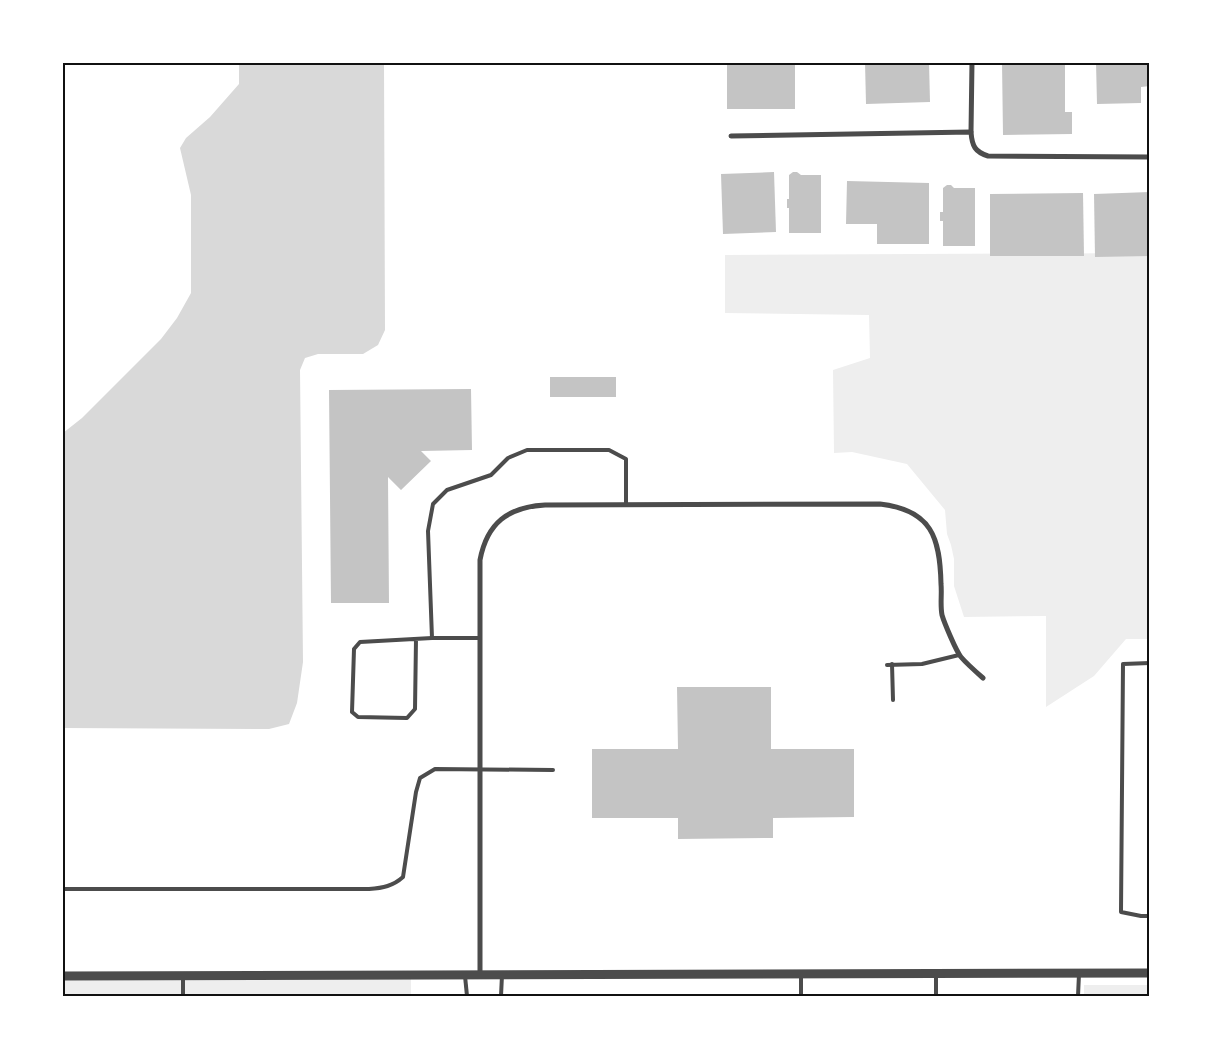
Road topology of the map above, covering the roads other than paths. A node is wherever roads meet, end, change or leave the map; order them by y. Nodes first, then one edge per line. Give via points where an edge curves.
1 (972, 62) edge
2 (971, 132) junction
3 (731, 136) dead end
4 (1150, 157) edge
5 (626, 505) junction
6 (432, 638) junction
7 (479, 638) junction
8 (416, 639) junction
9 (959, 655) junction
10 (1150, 663) edge
11 (892, 664) junction
12 (887, 665) dead end
13 (983, 678) dead end
14 (893, 700) dead end
15 (480, 770) junction
16 (553, 770) dead end
17 (62, 889) edge
18 (1150, 916) edge
19 (1150, 973) edge
20 (801, 974) junction
21 (936, 974) junction
22 (1079, 974) junction
23 (182, 975) junction
24 (465, 975) junction
25 (480, 975) junction
26 (502, 975) junction
27 (62, 976) edge
28 (183, 996) edge
29 (467, 996) edge
30 (501, 996) edge
31 (802, 996) edge
32 (936, 996) edge
33 (1078, 996) edge

1 - 2 street
2 - 3 street
2 - 4 street via 972,144 978,152 988,156
5 - 6 lane via 626,460 610,450 527,450 508,458 491,475 447,490 433,504 428,531
5 - 7 street via 528,506 500,519 483,545 480,560
5 - 9 street via 880,504 905,509 924,522 938,546 942,614
6 - 7 lane
6 - 8 lane
7 - 15 street
8 - 8 lane via 360,642 354,649 352,712 358,717 407,718 415,709
9 - 11 lane via 922,664
9 - 13 street
10 - 18 lane via 1122,664 1121,902 1121,912
11 - 12 lane
11 - 14 lane
15 - 16 lane
15 - 17 lane via 435,769 420,778 403,878 383,888
15 - 25 street
19 - 22 street
20 - 21 street
20 - 26 street
20 - 31 lane
21 - 22 street
21 - 32 lane
22 - 33 lane
23 - 24 street
23 - 27 street
23 - 28 lane
24 - 25 street
24 - 29 lane
25 - 26 street
26 - 30 lane

